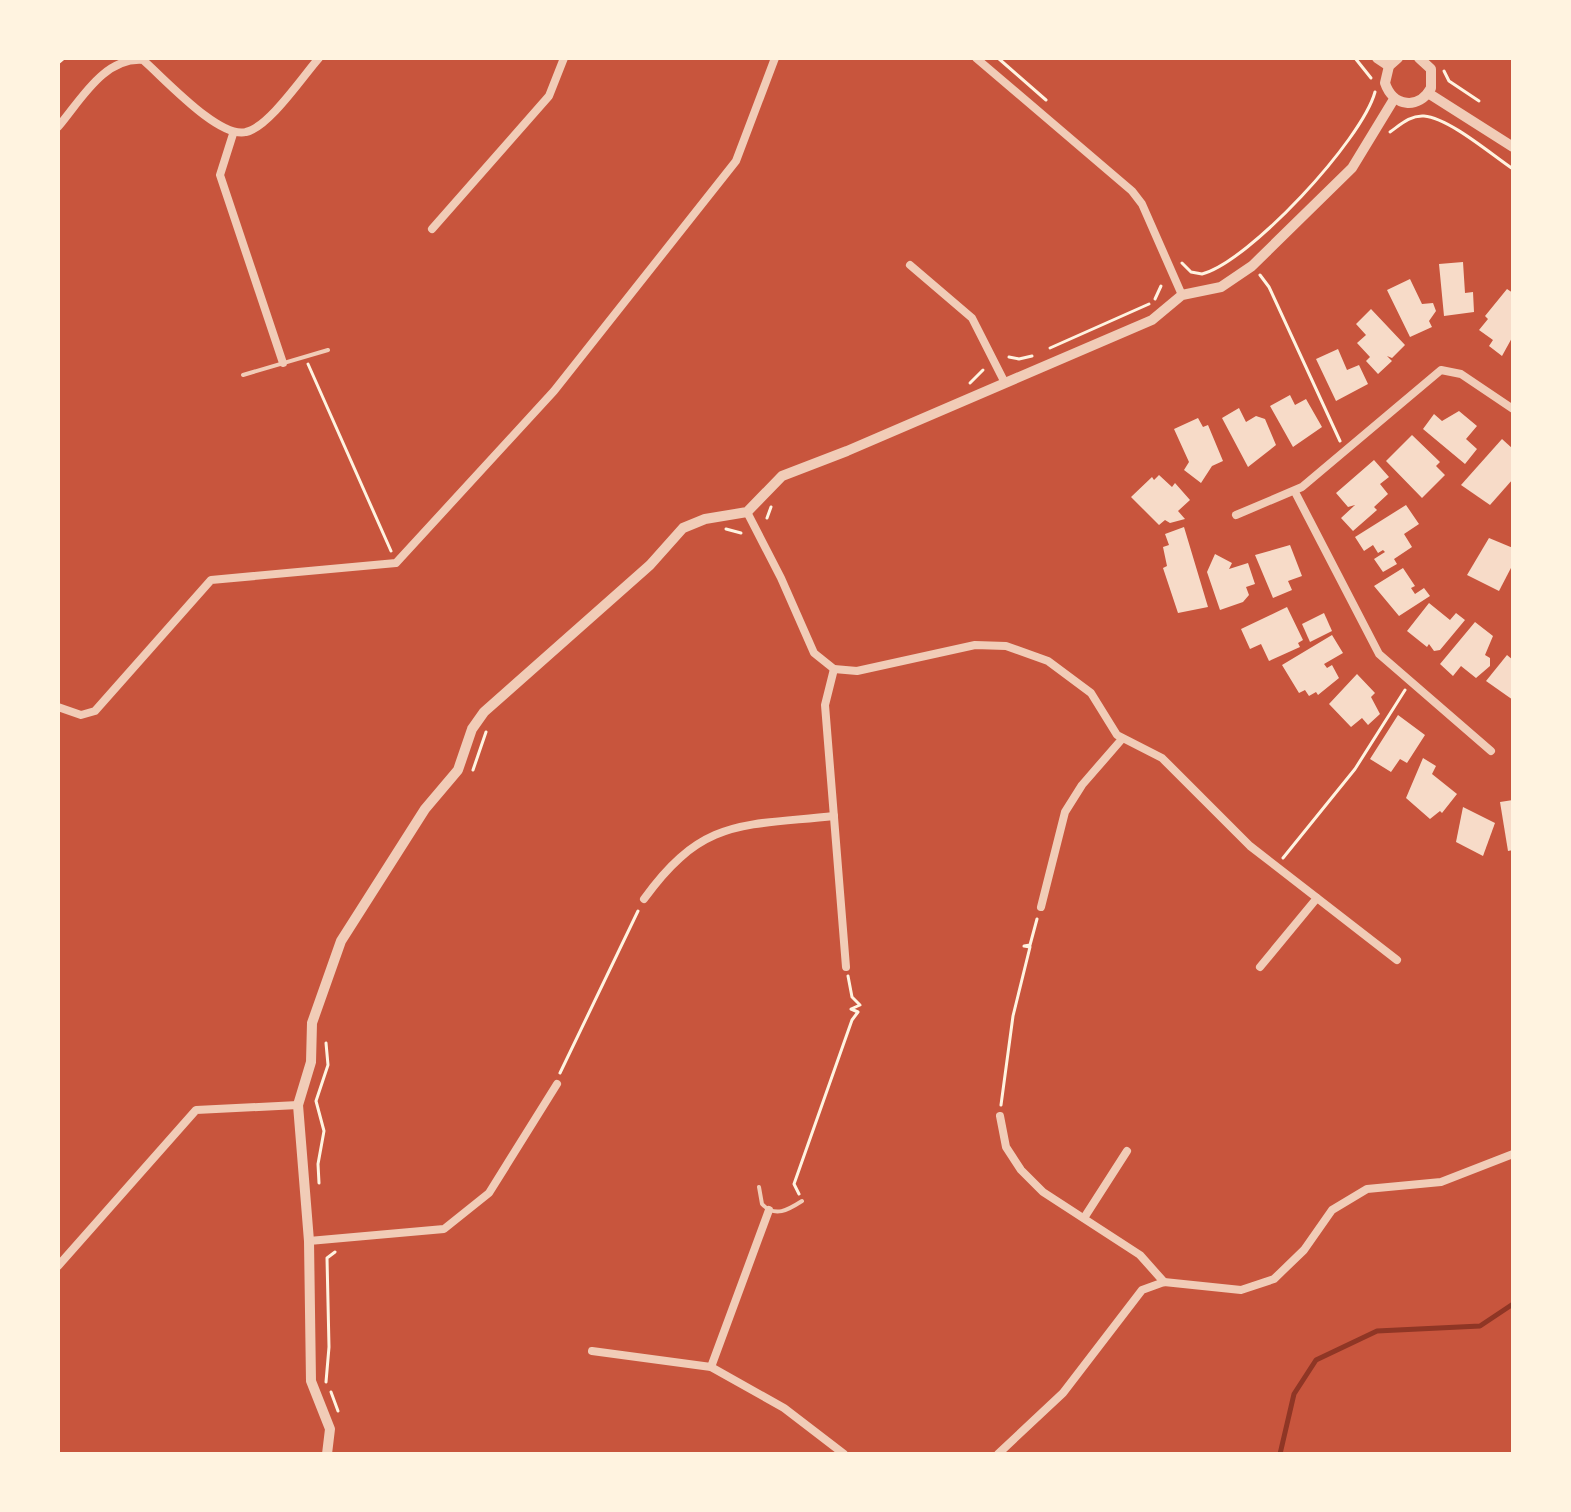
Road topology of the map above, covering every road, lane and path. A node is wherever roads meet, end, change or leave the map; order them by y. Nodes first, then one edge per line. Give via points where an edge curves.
1 (64, 58) edge
2 (319, 58) edge
3 (564, 58) edge
4 (775, 58) edge
5 (976, 58) edge
6 (998, 58) edge
7 (1355, 58) edge
8 (1377, 58) edge
9 (1398, 58) edge
10 (1419, 58) edge
11 (58, 63) edge
12 (1389, 66) junction
13 (1442, 66) dead end
14 (1428, 93) junction
15 (1394, 99) junction
16 (1479, 101) dead end
17 (1051, 104) dead end
18 (58, 127) edge
19 (1390, 132) dead end
20 (233, 134) junction
21 (1513, 147) edge
22 (1513, 169) edge
23 (432, 229) dead end
24 (1178, 254) dead end
25 (910, 265) dead end
26 (1252, 266) junction
27 (1161, 286) dead end
28 (1182, 295) junction
29 (328, 350) dead end
30 (1045, 350) dead end
31 (1032, 356) dead end
32 (305, 357) junction
33 (1009, 357) dead end
34 (283, 363) junction
35 (243, 375) dead end
36 (1004, 381) junction
37 (1513, 409) edge
38 (1347, 450) junction
39 (1295, 492) junction
40 (747, 512) junction
41 (1236, 515) dead end
42 (723, 529) dead end
43 (741, 533) dead end
44 (396, 563) junction
45 (834, 669) junction
46 (1411, 684) junction
47 (58, 707) edge
48 (491, 723) dead end
49 (1122, 739) junction
50 (1491, 751) dead end
51 (470, 775) dead end
52 (834, 816) junction
53 (1276, 868) junction
54 (1317, 898) junction
55 (644, 899) joint
56 (1041, 907) joint
57 (1397, 960) dead end
58 (846, 967) joint
59 (1260, 967) dead end
60 (324, 1032) dead end
61 (557, 1084) joint
62 (298, 1105) junction
63 (1000, 1116) joint
64 (1127, 1151) dead end
65 (1513, 1154) edge
66 (759, 1187) dead end
67 (319, 1193) dead end
68 (802, 1201) joint
69 (769, 1210) junction
70 (1084, 1218) junction
71 (309, 1241) junction
72 (335, 1252) dead end
73 (58, 1266) edge
74 (1164, 1282) junction
75 (592, 1351) dead end
76 (711, 1367) junction
77 (341, 1419) dead end
78 (327, 1454) edge
79 (844, 1454) edge
80 (998, 1454) edge

1 - 11 path
2 - 20 street via 263,123
3 - 23 street via 549,96
4 - 44 street via 736,161 554,391
5 - 28 street via 1132,191
6 - 17 path
7 - 24 path via 1375,84 1375,94 1329,169 1221,267 1196,273
8 - 12 street
9 - 12 street
10 - 14 street via 1432,75
12 - 15 street via 1385,83
13 - 16 path via 1449,81
14 - 15 street via 1412,103
14 - 21 street
15 - 26 street via 1352,168
18 - 20 street via 112,65 129,59 143,60
19 - 22 path via 1423,115 1441,121
20 - 34 street via 220,175
25 - 36 street via 972,318
26 - 28 street via 1221,287
26 - 38 path via 1269,287
27 - 30 path via 1149,304
28 - 36 street via 1152,320
29 - 32 lane
31 - 33 path
32 - 34 lane
32 - 44 path
34 - 35 lane
36 - 40 street via 796,468 775,481
37 - 38 street via 1461,374 1441,370
38 - 39 street
39 - 41 street
39 - 46 street via 1368,638
40 - 45 street via 809,646
40 - 62 street via 683,528 650,565 478,720 458,770 425,809 341,941 312,1023 311,1062
42 - 43 path
44 - 47 street via 211,580 95,711 81,715
45 - 49 street via 868,669 975,645 1020,650 1057,666 1091,693
45 - 52 street via 825,705
46 - 50 street
46 - 53 path via 1355,769
48 - 51 path
49 - 53 street via 1162,758
49 - 56 street via 1065,812
52 - 55 street via 757,822 715,833 671,864
52 - 58 street
53 - 54 street
54 - 57 street
54 - 59 street
55 - 61 path
56 - 63 path via 1030,945 1024,946 1030,947 1013,1016
58 - 68 path via 852,997 860,1005 851,1009 857,1016 794,1184
60 - 67 path via 328,1065 316,1101 324,1131
61 - 71 street via 489,1193 444,1229
62 - 71 street
62 - 73 street via 196,1110
63 - 70 street via 1006,1147 1021,1170 1043,1192
64 - 70 street
65 - 74 street via 1441,1182 1367,1189 1332,1210 1304,1250 1274,1279 1241,1290
66 - 69 lane via 762,1204
68 - 69 lane via 780,1212
69 - 76 street
70 - 74 street via 1140,1255
71 - 78 street via 311,1381 330,1429
72 - 77 path via 327,1258 326,1382
74 - 80 street via 1142,1290 1063,1393
75 - 76 street
76 - 79 street via 784,1408

